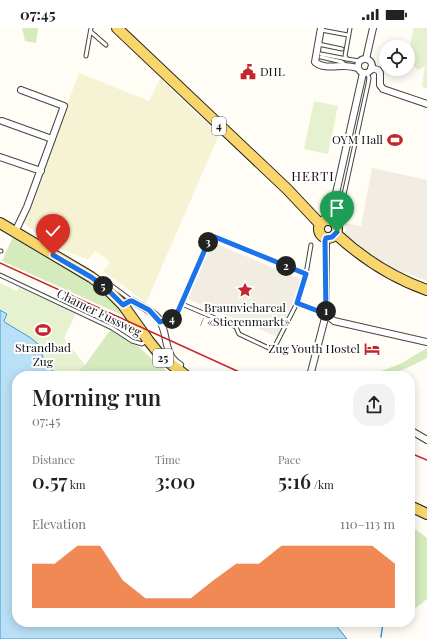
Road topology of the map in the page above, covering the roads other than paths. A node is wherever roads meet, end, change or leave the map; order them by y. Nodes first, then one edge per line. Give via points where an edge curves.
1 (117, 28) edge
2 (350, 28) edge
3 (373, 28) edge
4 (321, 29) edge
5 (91, 30) edge
6 (348, 35) junction
7 (318, 44) junction
8 (106, 45) dead end
9 (342, 49) dead end
10 (86, 56) dead end
11 (347, 59) junction
12 (366, 59) junction
13 (359, 64) junction
14 (346, 66) junction
15 (367, 71) junction
16 (21, 90) dead end
17 (427, 104) edge
18 (2, 121) dead end
19 (52, 139) junction
20 (0, 157) edge
21 (41, 171) junction
22 (0, 219) edge
23 (330, 220) junction
24 (0, 223) edge
25 (320, 224) junction
26 (16, 231) junction
27 (331, 236) junction
28 (311, 245) dead end
29 (306, 274) junction
30 (0, 275) edge
31 (98, 277) dead end
32 (104, 281) dead end
33 (427, 290) edge
34 (128, 303) junction
35 (297, 303) junction
36 (182, 304) junction
37 (326, 314) junction
38 (160, 322) junction
39 (148, 340) junction
40 (427, 342) edge
41 (181, 371) edge
42 (184, 371) edge
43 (311, 371) edge
44 (415, 433) edge
45 (427, 440) edge
46 (415, 508) edge
47 (427, 514) edge

1 - 25 main road, 4 via 287,189
2 - 6 lane
3 - 12 street
4 - 6 lane
4 - 7 street
5 - 8 lane
5 - 10 lane
6 - 11 lane via 345,51
7 - 9 lane
7 - 14 street via 315,62 334,67
11 - 13 lane
11 - 14 lane via 321,56 342,62
12 - 13 street via 362,59
12 - 15 street via 370,61
13 - 14 street
13 - 15 street via 360,71
15 - 17 street via 378,70 383,89
15 - 23 street
16 - 19 street via 64,106
18 - 19 street
19 - 21 street
20 - 21 street
21 - 26 street
22 - 26 lane
23 - 25 main road
23 - 27 main road, 4 via 337,227
24 - 26 main road, 25
25 - 27 main road, 4 via 321,236
26 - 31 lane
26 - 34 main road, 25
27 - 33 main road, 4 via 389,273
27 - 37 street
28 - 29 lane
29 - 35 lane
29 - 36 lane via 215,237 210,238
30 - 39 lane, Chamer Fussweg via 112,328 132,342 142,344
32 - 34 lane
34 - 38 street via 149,310
34 - 39 main road, 25
35 - 36 lane via 273,350 239,334 236,327
35 - 37 lane
36 - 38 lane via 176,316
37 - 40 street via 334,321
37 - 43 street
38 - 42 street via 170,354
39 - 41 main road, 25 via 160,355
44 - 45 street
46 - 47 main road

